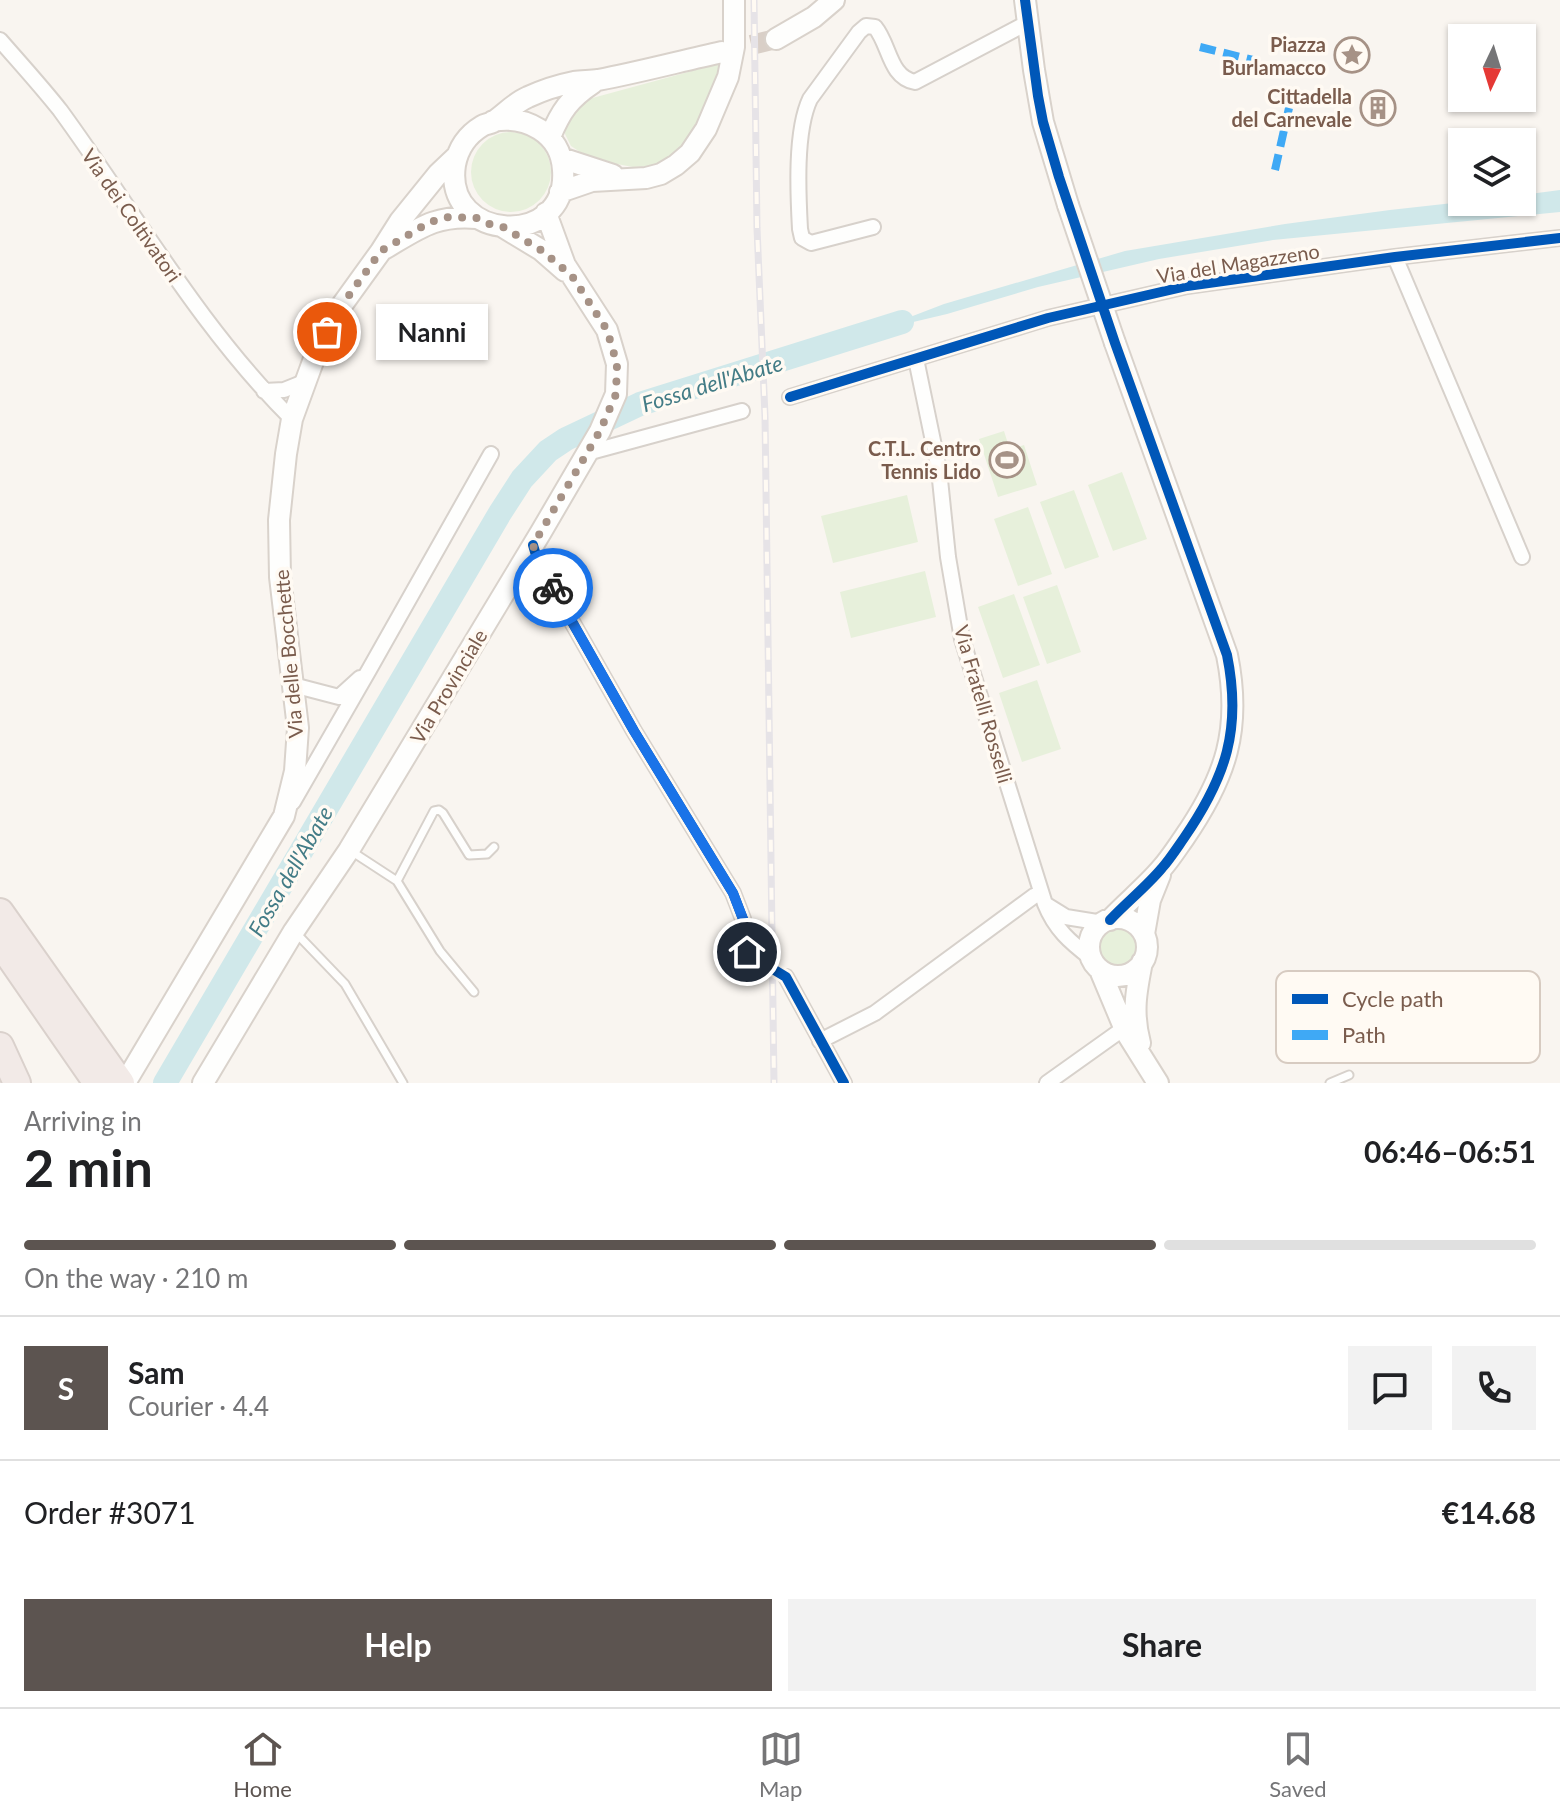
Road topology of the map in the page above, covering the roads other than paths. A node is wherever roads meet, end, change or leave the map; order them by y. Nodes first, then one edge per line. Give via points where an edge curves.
1 (734, 0) edge
2 (834, 0) edge
3 (1025, 0) edge
4 (1027, 23) junction
5 (776, 39) tunnel mouth
6 (0, 40) edge
7 (722, 52) tunnel mouth
8 (596, 80) junction
9 (493, 121) junction
10 (550, 137) junction
11 (457, 156) junction
12 (561, 158) junction
13 (625, 178) junction
14 (560, 192) junction
15 (546, 213) junction
16 (477, 218) junction
17 (503, 227) junction
18 (873, 227) dead end
19 (1560, 238) edge
20 (381, 251) junction
21 (1395, 257) junction
22 (572, 276) junction
23 (916, 359) junction
24 (304, 382) junction
25 (264, 391) junction
26 (790, 397) dead end
27 (742, 411) dead end
28 (292, 419) junction
29 (587, 453) junction
30 (491, 454) dead end
31 (533, 545) junction
32 (1522, 557) dead end
33 (369, 670) junction
34 (293, 685) junction
35 (284, 816) junction
36 (494, 847) dead end
37 (349, 850) junction
38 (1163, 868) junction
39 (397, 881) junction
40 (1043, 898) junction
41 (0, 912) edge
42 (1106, 921) junction
43 (294, 931) junction
44 (1144, 934) junction
45 (0, 943) edge
46 (1142, 962) junction
47 (763, 963) tunnel mouth
48 (1096, 964) junction
49 (786, 977) tunnel mouth
50 (474, 992) dead end
51 (1126, 1032) junction
52 (820, 1041) junction
53 (0, 1046) edge
54 (1143, 1059) junction
55 (1349, 1075) dead end
56 (108, 1077) edge
57 (17, 1083) edge
58 (203, 1083) edge
59 (403, 1083) edge
60 (844, 1083) edge
61 (1047, 1083) edge
62 (1158, 1083) edge
63 (1330, 1083) edge

1 - 13 main road via 731,66 698,141 684,159 661,174
2 - 5 main road
3 - 4 main road
4 - 18 street via 915,82 897,73 875,27 859,32 806,108 799,165 800,229 811,243
4 - 38 main road, bridge via 1043,122 1068,205 1232,678 1229,749 1202,813
6 - 25 street, Via dei Coltivatori via 58,108 187,293
7 - 8 main road
8 - 9 main road via 527,98
8 - 10 main road via 565,107
9 - 10 main road via 524,121
9 - 11 main road via 471,134
10 - 12 main road
11 - 16 main road via 455,183
11 - 20 main road, Via delle Bocchette
12 - 13 main road
12 - 14 main road
13 - 14 main road via 592,181
14 - 15 main road
15 - 17 main road via 519,227
15 - 22 main road, Via Provinciale
16 - 17 main road
16 - 20 main road, Via delle Bocchette via 430,222
17 - 22 main road, Via Provinciale
19 - 21 street, Via del Magazzeno
20 - 24 main road, Via delle Bocchette via 342,305
21 - 23 street, Via del Magazzeno via 1187,286 1048,318
21 - 32 street
22 - 29 main road, Via Provinciale via 607,330 617,364 616,394
23 - 26 street, Via del Magazzeno
23 - 40 street, Via Fratelli Rosselli via 939,470 962,639
24 - 25 street
24 - 28 main road, Via delle Bocchette
25 - 28 street, Via dei Coltivatori
27 - 29 street
28 - 34 main road, Via delle Bocchette via 279,520
29 - 31 main road, Via Provinciale
30 - 33 street
31 - 37 main road, Via Provinciale
31 - 47 street via 634,731 727,882 743,919 747,952
33 - 34 street via 339,697
33 - 35 street
34 - 35 main road, Via delle Bocchette via 298,728
35 - 56 main road, Via delle Bocchette
36 - 39 lane via 487,854 469,855 443,813 434,811
37 - 39 lane
37 - 43 main road, Via Provinciale
38 - 42 main road
38 - 44 main road
39 - 50 lane via 440,951
40 - 42 street via 1066,917
40 - 48 street, Via Fratelli Rosselli via 1052,921
40 - 52 street via 1034,896 875,1013
41 - 56 highway
42 - 44 main road via 1129,921
42 - 48 main road via 1090,942
43 - 58 main road, Via Provinciale
43 - 59 lane via 345,984
44 - 46 main road
45 - 56 highway
46 - 48 main road via 1118,976
46 - 54 main road, Via Fratelli Rosselli via 1135,1005
48 - 51 main road, Via Fratelli Rosselli
49 - 52 street
51 - 54 main road, Via Fratelli Rosselli
51 - 61 street via 1120,1031
52 - 60 street
53 - 57 highway
54 - 62 main road, Via Fratelli Rosselli
55 - 63 lane

